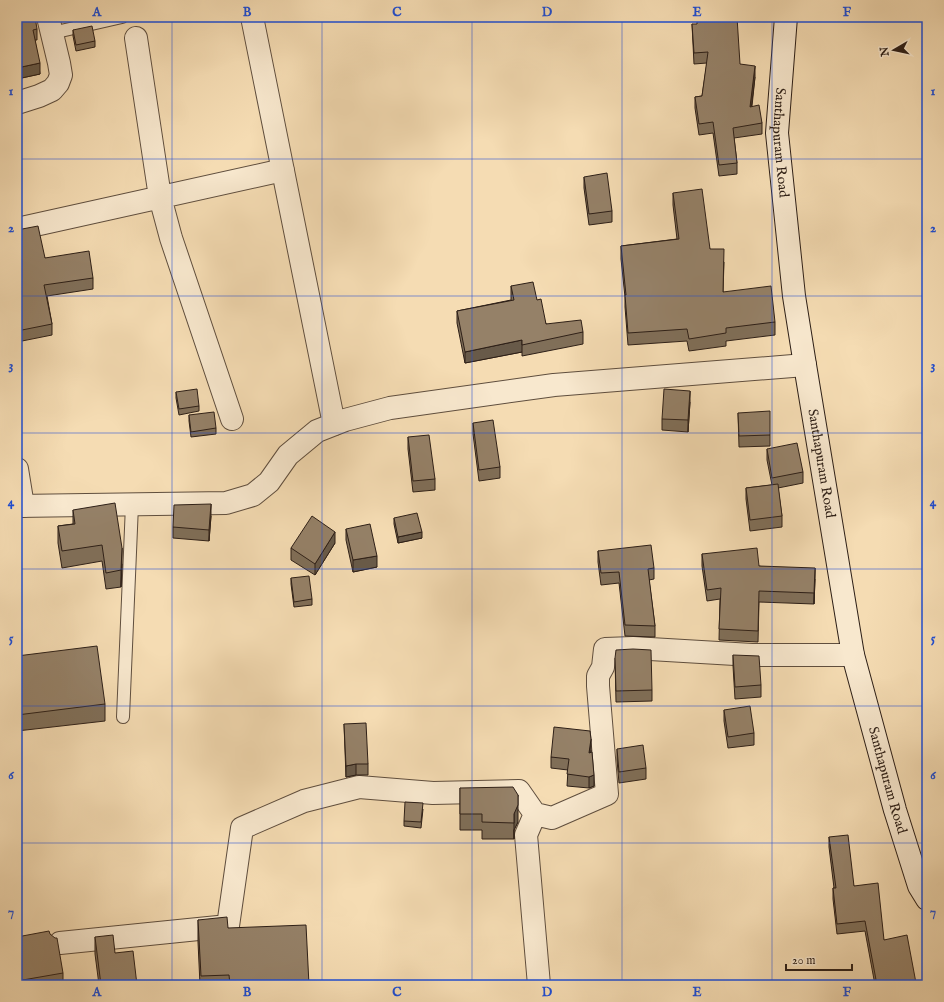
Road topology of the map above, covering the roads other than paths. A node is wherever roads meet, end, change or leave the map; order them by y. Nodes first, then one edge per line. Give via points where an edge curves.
1 (122, 17) edge
2 (252, 17) edge
3 (786, 17) edge
4 (50, 25) edge
5 (136, 38) dead end
6 (17, 103) edge
7 (283, 170) junction
8 (160, 197) junction
9 (17, 229) edge
10 (805, 365) junction
11 (232, 419) dead end
12 (334, 424) junction
13 (17, 469) edge
14 (132, 505) junction
15 (20, 506) edge
16 (853, 655) junction
17 (123, 717) dead end
18 (535, 814) junction
19 (927, 899) edge
20 (60, 943) dead end
21 (539, 985) edge

1 - 4 lane
2 - 7 street
3 - 10 street, Santhapuram Road via 777,133 794,296
4 - 6 street via 61,75 58,83 52,90
5 - 8 street
7 - 8 street
7 - 12 street
8 - 9 street
8 - 11 street via 171,238
10 - 12 street via 554,385 390,408
10 - 16 street, Santhapuram Road
12 - 14 street via 317,431 288,455 269,482 253,495 226,503
13 - 15 street
14 - 15 street
14 - 17 lane
16 - 18 street via 752,655 633,648 605,649 598,686 607,794 552,818
16 - 19 street, Santhapuram Road via 895,810 919,886
18 - 20 street via 520,791 433,792 359,786 304,801 242,828 228,926
18 - 21 street via 526,835

